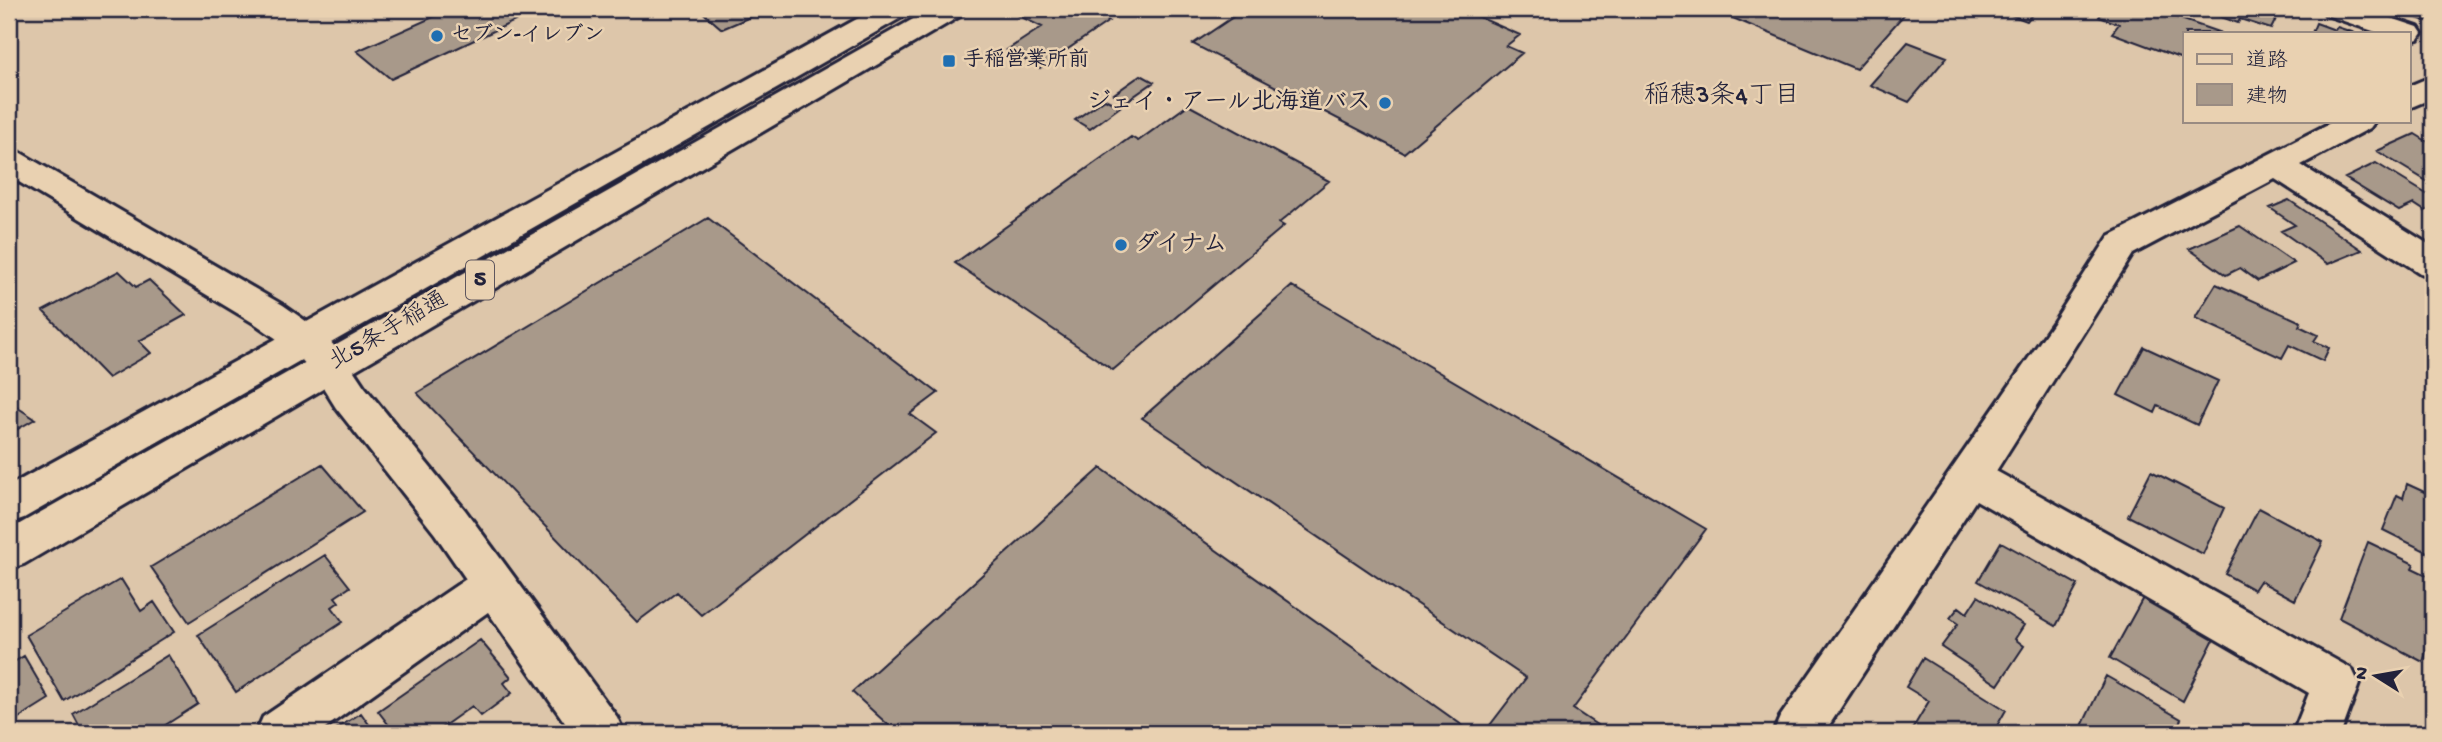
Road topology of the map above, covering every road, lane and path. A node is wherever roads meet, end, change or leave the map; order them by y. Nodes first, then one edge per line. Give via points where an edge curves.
1 (896, 9) edge
2 (951, 9) edge
3 (2336, 9) edge
4 (2402, 32) edge
5 (2410, 35) edge
6 (2433, 42) edge
7 (2433, 86) edge
8 (2410, 98) edge
9 (2357, 122) edge
10 (9, 161) edge
11 (2275, 164) junction
12 (2433, 264) edge
13 (319, 354) junction
14 (1971, 477) junction
15 (9, 506) edge
16 (9, 551) edge
17 (494, 583) junction
18 (280, 733) edge
19 (600, 733) edge
20 (1797, 733) edge
21 (2317, 733) edge

1 - 13 main road, 北5条手稲通 / 5
2 - 13 main road, 北5条手稲通 / 5
3 - 4 main road
5 - 6 main road
7 - 8 main road
9 - 11 main road
10 - 13 main road via 271,315
11 - 12 main road
11 - 14 main road via 2121,245
13 - 15 main road, 北5条手稲通 / 5
13 - 16 main road, 北5条手稲通 / 5
13 - 17 main road
14 - 20 main road
14 - 21 main road via 2336,684
17 - 18 main road
17 - 19 main road

